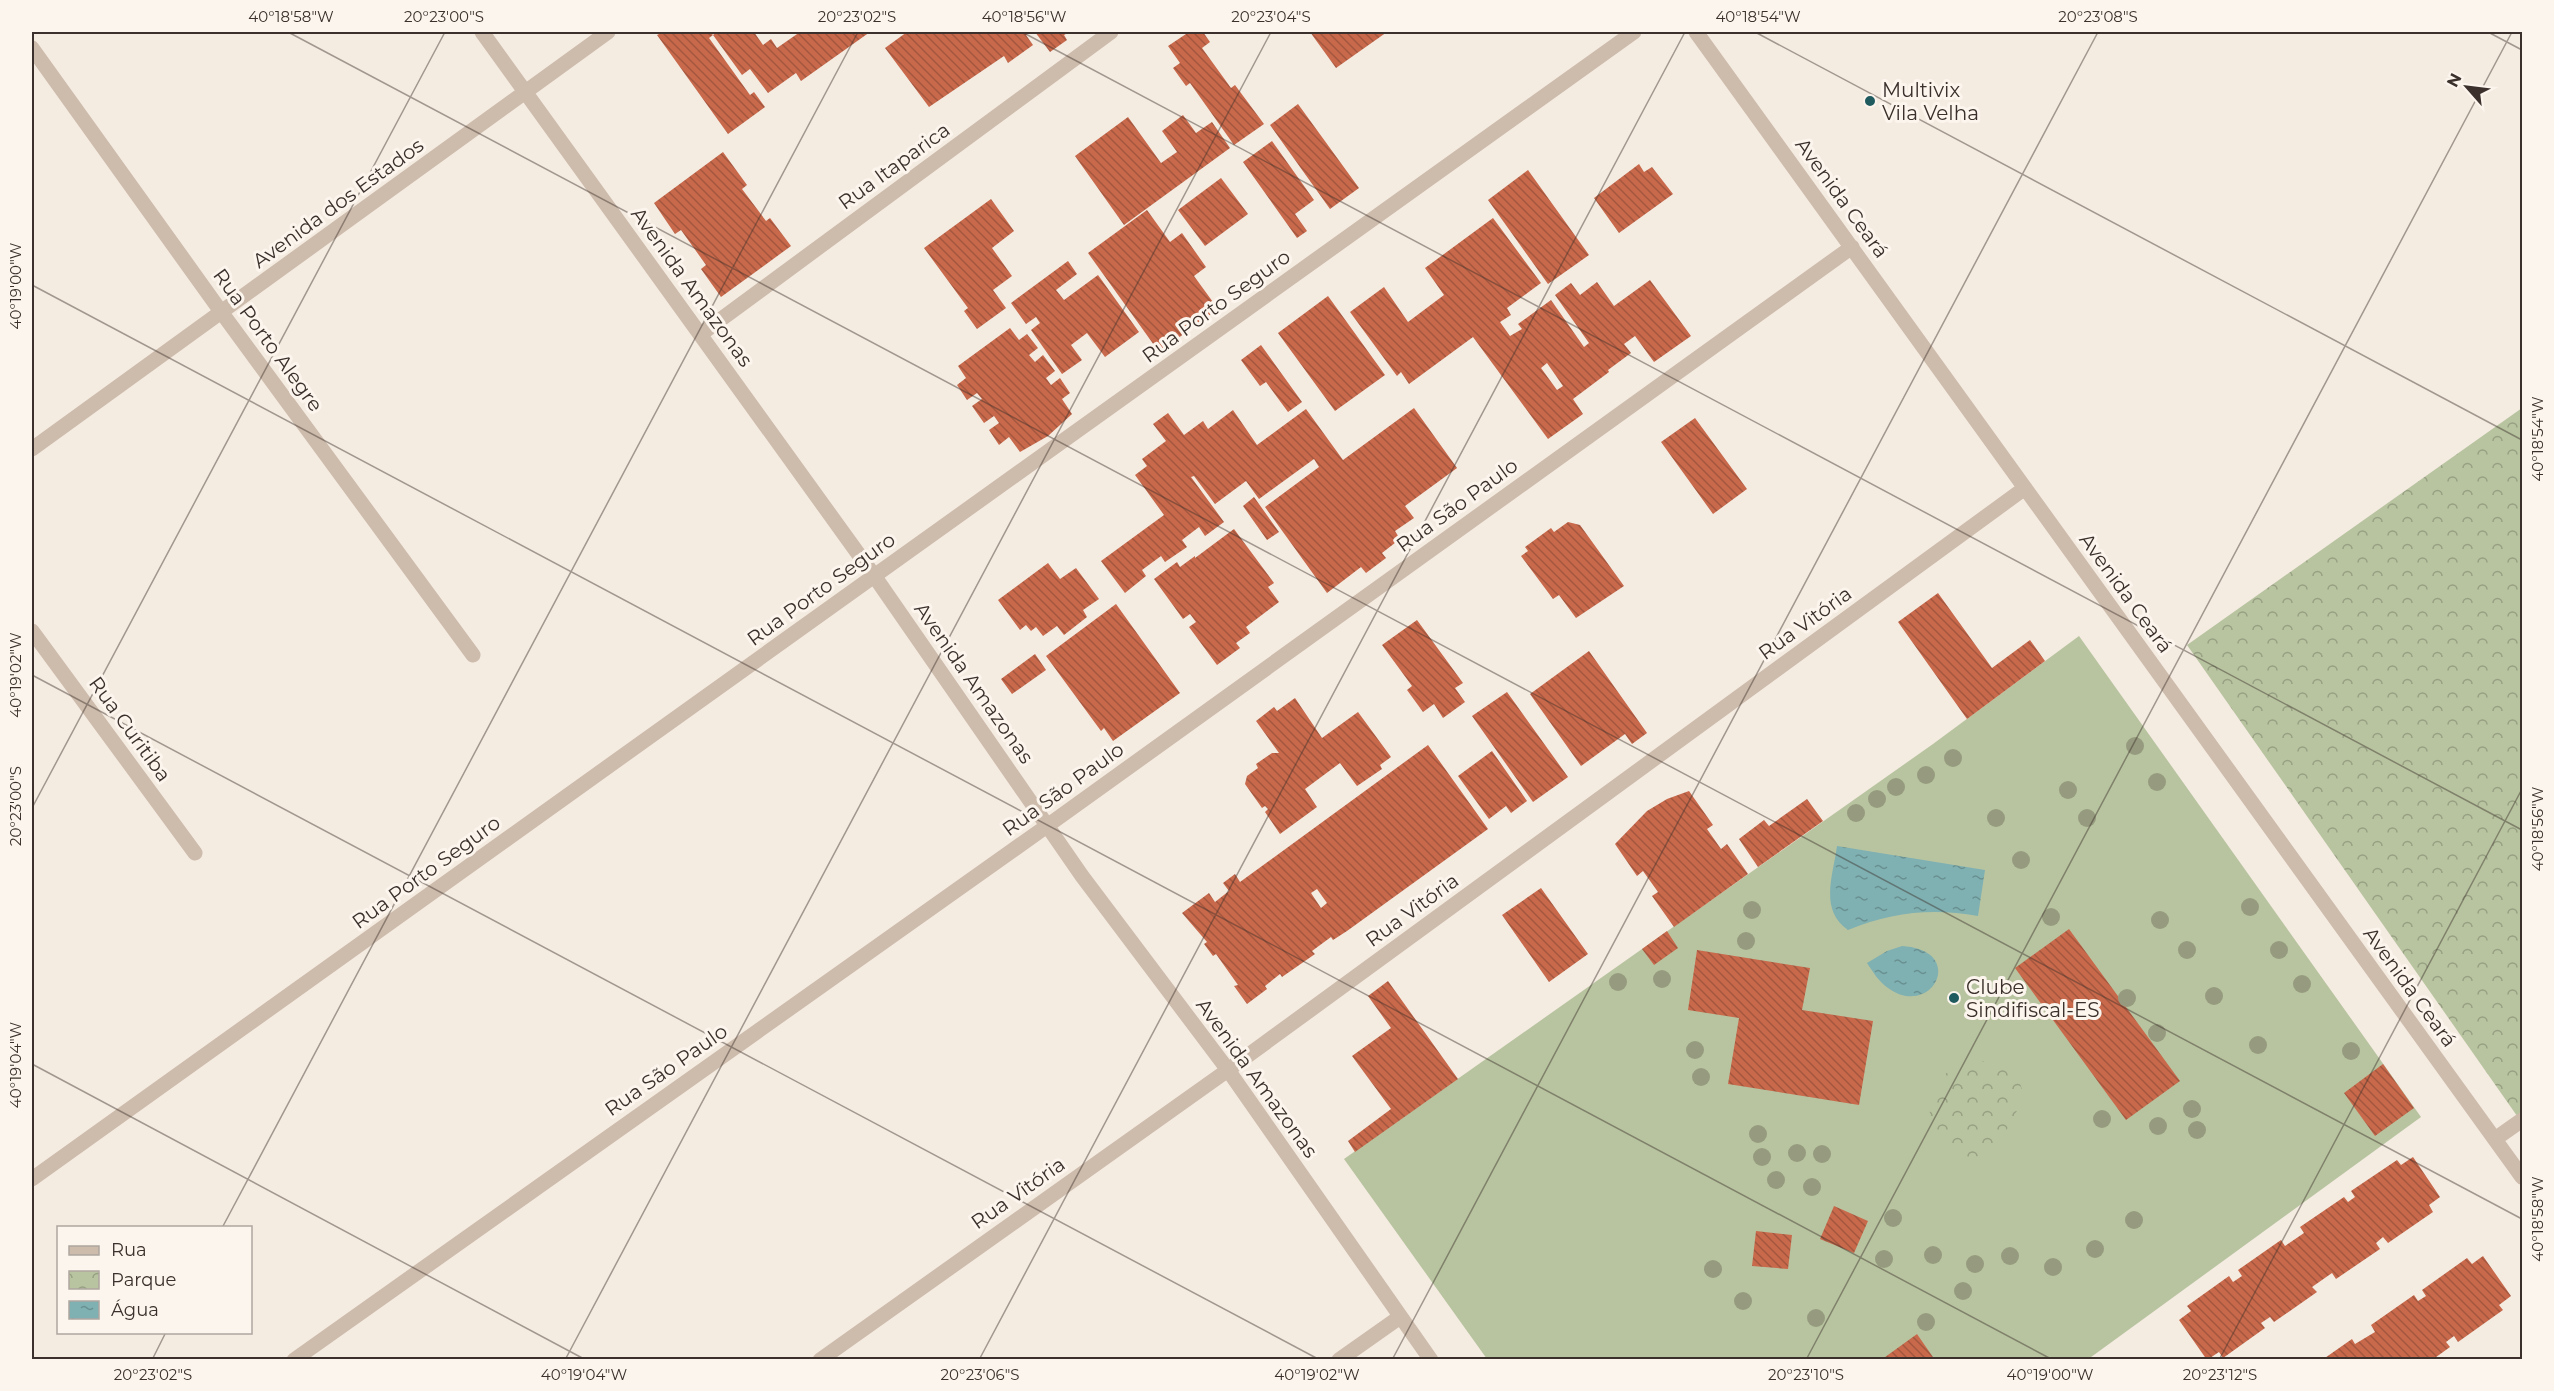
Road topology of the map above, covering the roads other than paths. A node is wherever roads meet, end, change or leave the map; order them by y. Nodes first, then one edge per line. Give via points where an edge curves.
1 (482, 32) edge
2 (608, 32) edge
3 (1111, 32) edge
4 (1634, 32) edge
5 (1696, 32) edge
6 (32, 48) edge
7 (526, 93) junction
8 (1852, 247) junction
9 (222, 313) junction
10 (701, 334) junction
11 (32, 448) edge
12 (2025, 488) junction
13 (875, 577) junction
14 (32, 631) edge
15 (474, 656) dead end
16 (1047, 826) junction
17 (195, 853) dead end
18 (1228, 1070) junction
19 (2523, 1120) edge
20 (2495, 1139) junction
21 (2523, 1177) edge
22 (32, 1179) edge
23 (1400, 1317) junction
24 (294, 1359) edge
25 (820, 1359) edge
26 (1339, 1359) edge
27 (1431, 1359) edge

1 - 7 street, Avenida Amazonas
2 - 7 street, Avenida dos Estados
3 - 10 street, Rua Itaparica
4 - 13 street, Rua Porto Seguro
5 - 8 street, Avenida Ceará
6 - 9 street, Rua Porto Alegre
7 - 9 street, Avenida dos Estados
7 - 10 street, Avenida Amazonas
8 - 12 street, Avenida Ceará
8 - 16 street, Rua São Paulo
9 - 11 street, Avenida dos Estados
9 - 15 street, Rua Porto Alegre
10 - 13 street, Avenida Amazonas
12 - 18 street, Rua Vitória
12 - 20 street, Avenida Ceará
13 - 16 street, Avenida Amazonas
13 - 22 street, Rua Porto Seguro
14 - 17 street, Rua Curitiba
16 - 18 street, Avenida Amazonas
16 - 24 street, Rua São Paulo
18 - 23 street, Avenida Amazonas
18 - 25 street, Rua Vitória
19 - 20 street
20 - 21 street, Avenida Ceará
23 - 26 street
23 - 27 street, Avenida Amazonas

